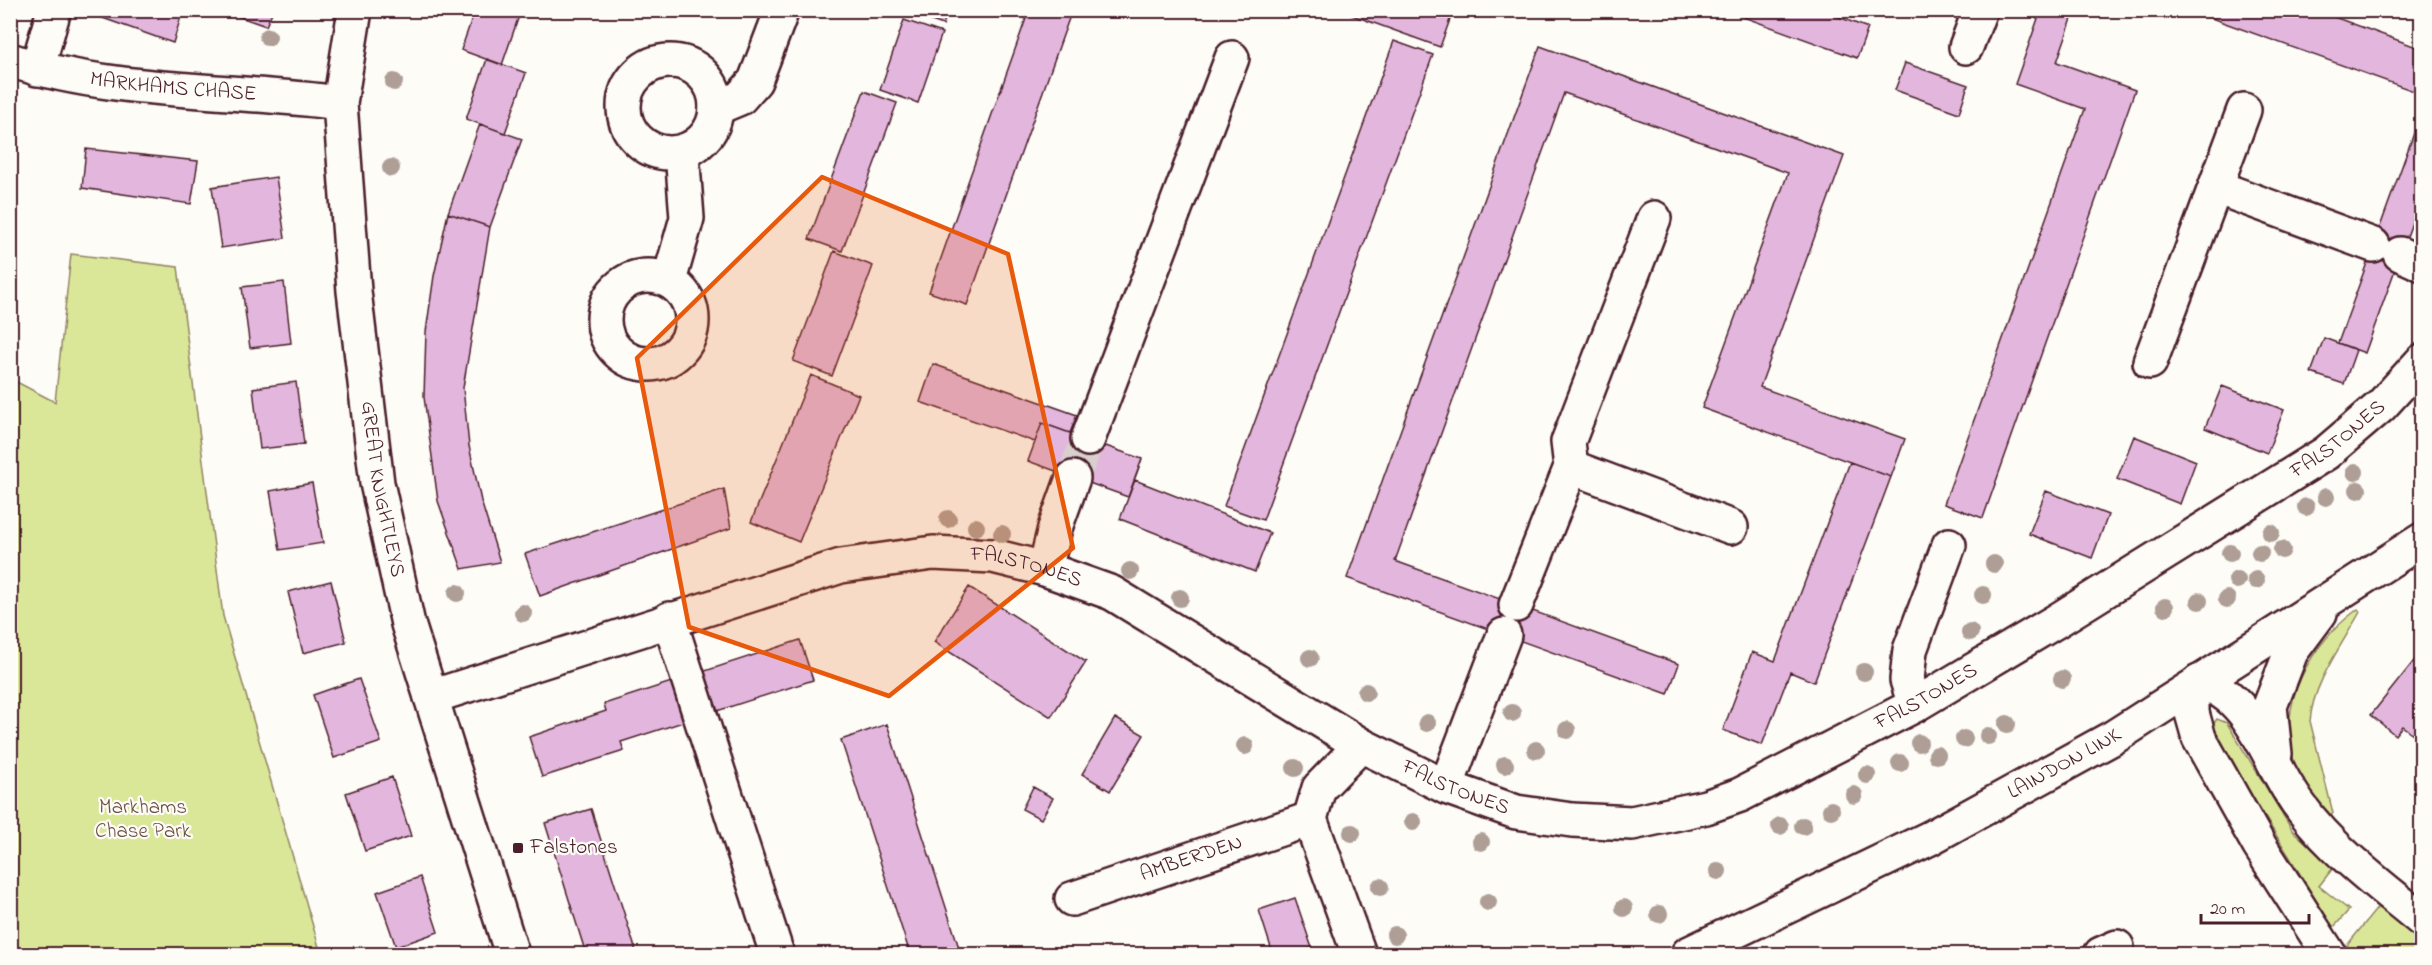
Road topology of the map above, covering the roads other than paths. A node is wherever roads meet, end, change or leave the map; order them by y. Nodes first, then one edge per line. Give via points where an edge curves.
1 (54, 10) edge
2 (355, 10) edge
3 (782, 10) edge
4 (1980, 10) edge
5 (1966, 47) dead end
6 (1232, 58) dead end
7 (24, 64) edge
8 (340, 103) junction
9 (716, 108) junction
10 (2244, 110) dead end
11 (682, 152) junction
12 (2216, 187) junction
13 (1654, 218) dead end
14 (2398, 254) edge
15 (669, 281) dead end
16 (2421, 361) edge
17 (2150, 362) dead end
18 (1088, 439) tunnel mouth
19 (1571, 467) junction
20 (1073, 478) tunnel mouth
21 (1731, 527) dead end
22 (2421, 540) edge
23 (1949, 545) dead end
24 (1045, 569) junction
25 (2347, 587) junction
26 (1516, 605) dead end
27 (669, 619) junction
28 (1504, 635) dead end
29 (2199, 682) junction
30 (431, 697) junction
31 (1915, 705) junction
32 (2114, 737) junction
33 (1361, 745) junction
34 (2213, 765) junction
35 (1446, 787) junction
36 (2288, 789) junction
37 (1310, 819) junction
38 (1072, 899) dead end
39 (2421, 920) edge
40 (512, 954) edge
41 (777, 954) edge
42 (1359, 954) edge
43 (1688, 954) edge
44 (2329, 954) edge

1 - 7 street
2 - 8 street, GREAT KNIGHTLEYS
3 - 9 street via 755,81 740,98
4 - 5 street
6 - 18 street
7 - 8 street, MARKHAMS CHASE via 137,86
8 - 30 street, GREAT KNIGHTLEYS via 354,291 377,483 408,624
9 - 11 street via 714,123 706,136
9 - 11 street via 708,81 697,69 682,62 666,60 638,73 628,86 624,102 624,118 630,132 653,151
10 - 12 street
11 - 15 street via 687,218
12 - 14 street
12 - 17 street
13 - 19 street via 1568,442
16 - 31 street, FALSTONES via 2381,406 2326,453
19 - 21 street
19 - 26 street
20 - 24 street
22 - 25 street, LAINDON LINK
23 - 31 street via 1910,650 1907,680
24 - 27 street, FALSTONES via 993,556 933,553 876,560 841,566
24 - 33 street, FALSTONES via 1112,593
25 - 29 street, LAINDON LINK
25 - 36 street via 2317,616 2291,652 2270,706 2276,759
27 - 30 street, FALSTONES
27 - 41 street
28 - 35 street
29 - 32 street, LAINDON LINK
29 - 34 street via 2192,697 2192,712 2199,738
29 - 36 street via 2212,685 2237,706 2255,729
30 - 40 street, GREAT KNIGHTLEYS
31 - 35 street, FALSTONES via 1740,795 1706,807 1632,823 1516,812
32 - 34 street via 2139,729 2172,729 2192,740
32 - 43 street, LAINDON LINK via 1930,838
33 - 35 street, FALSTONES
33 - 37 street via 1319,788
34 - 44 street
36 - 39 street via 2312,823
37 - 38 street, AMBERDEN
37 - 42 street

